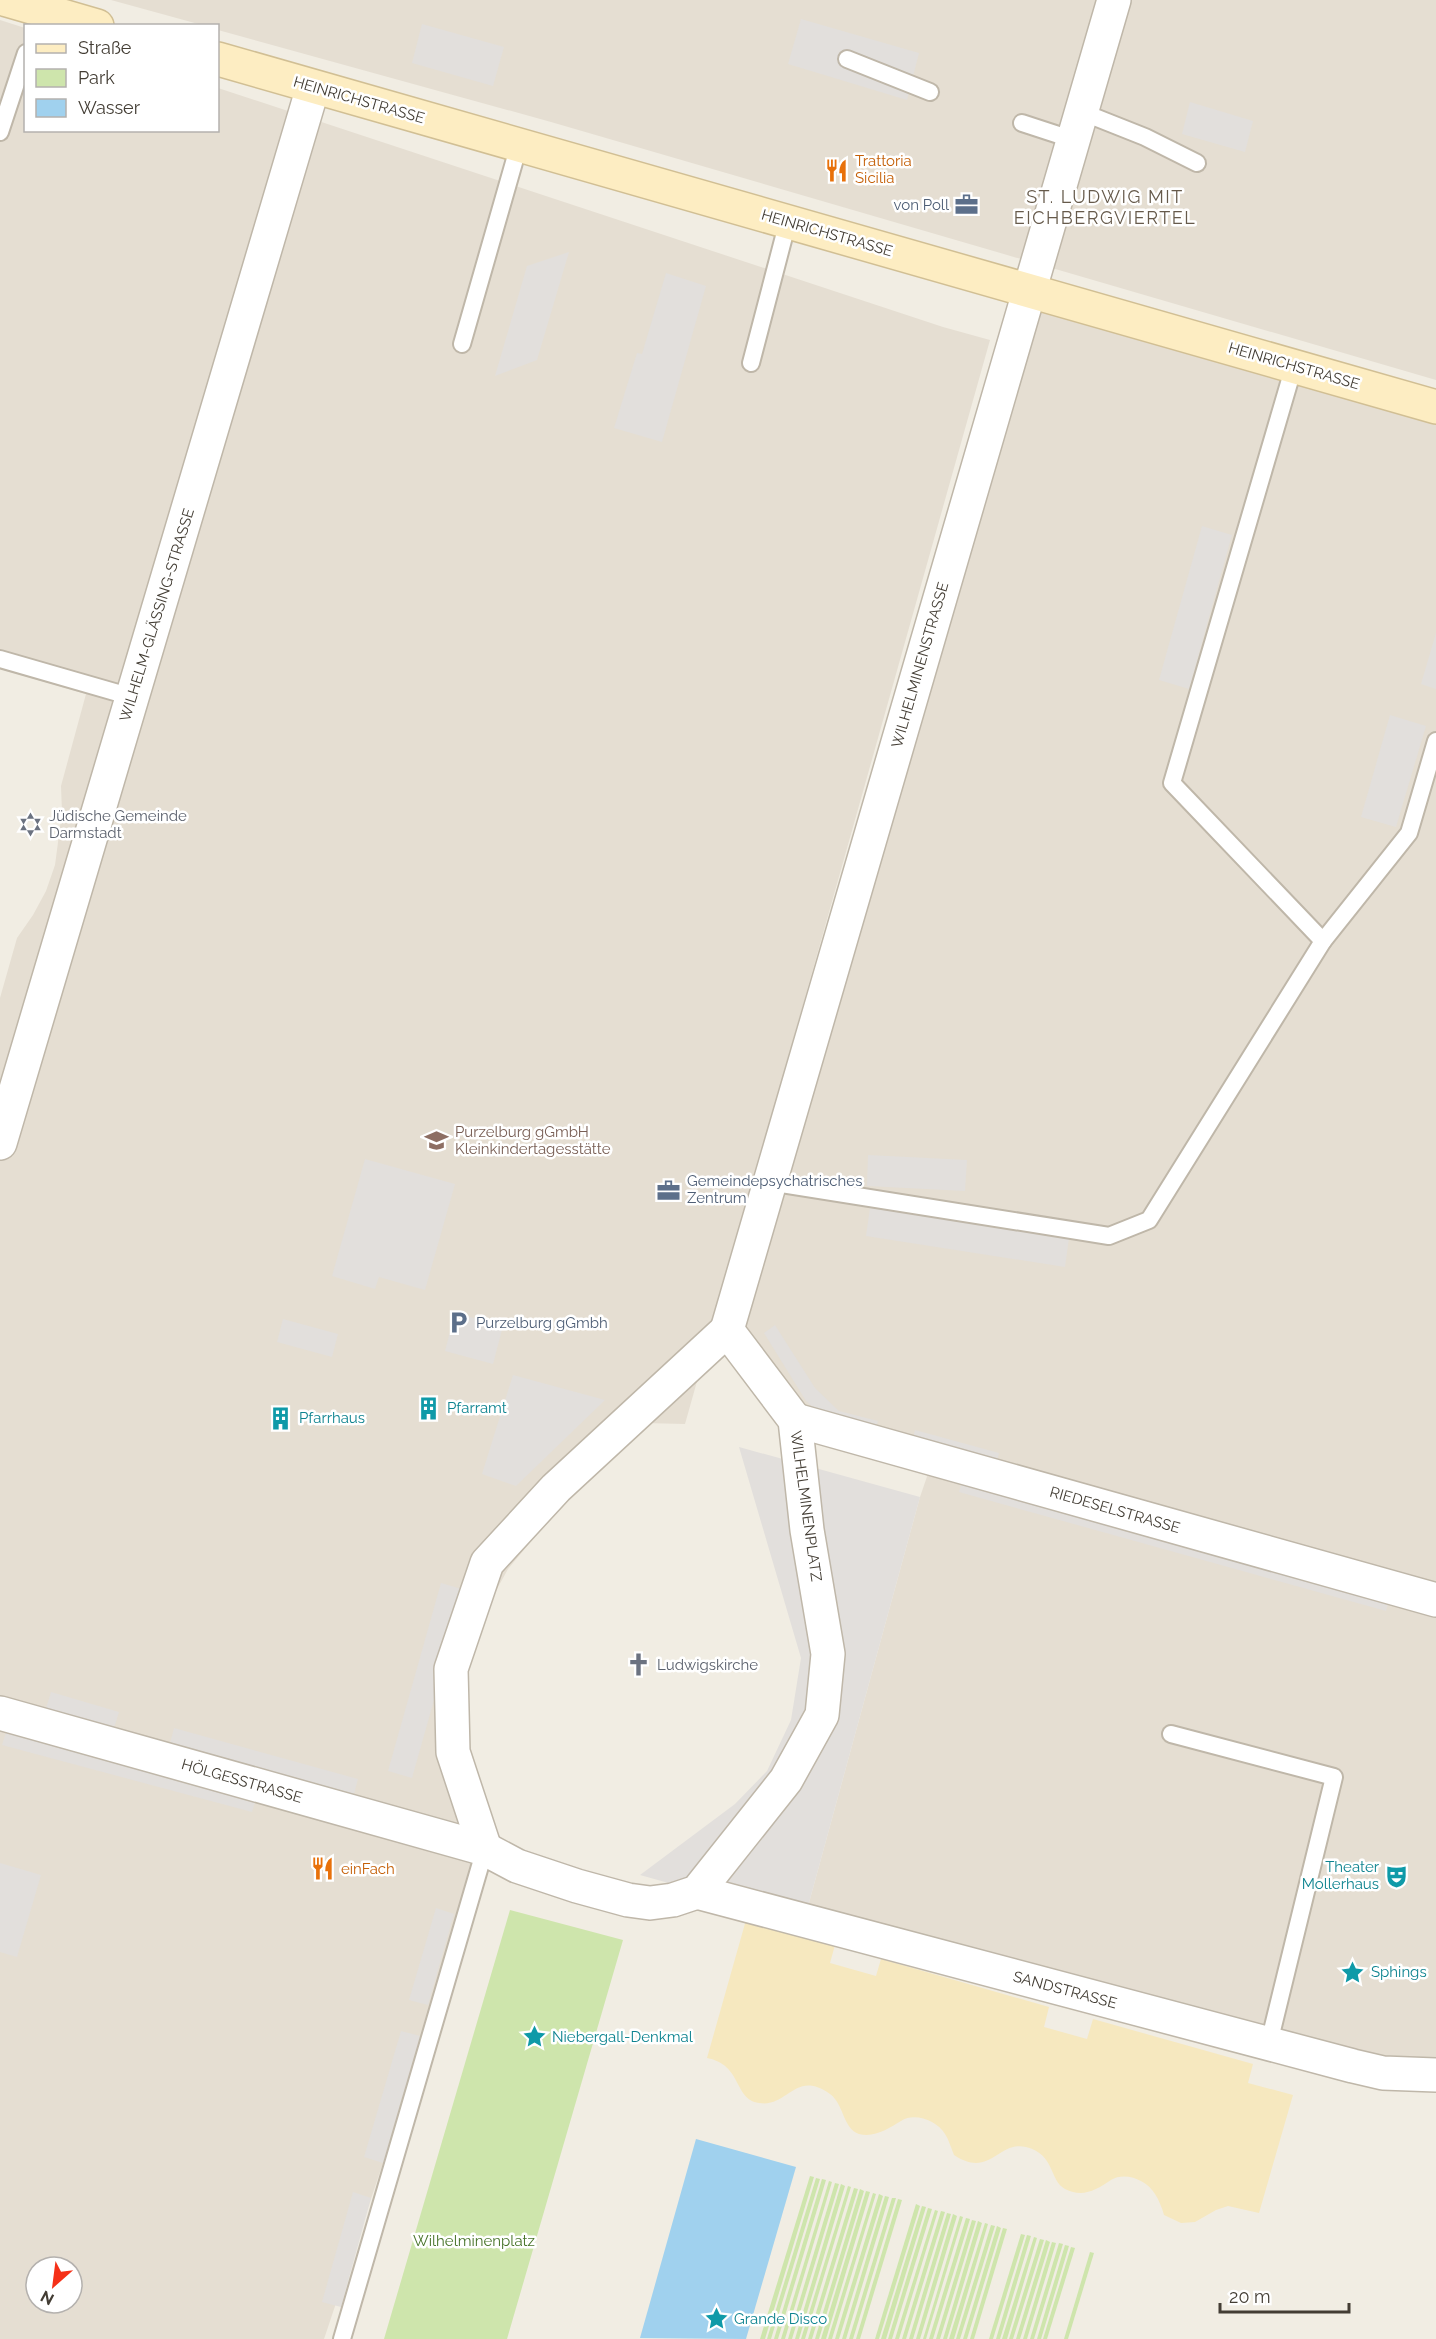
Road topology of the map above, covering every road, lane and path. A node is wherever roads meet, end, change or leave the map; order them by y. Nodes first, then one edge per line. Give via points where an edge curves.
1 (7, 0) edge
2 (1114, 0) edge
3 (37, 17) edge
4 (84, 24) edge
5 (24, 59) edge
6 (219, 59) edge
7 (847, 60) dead end
8 (313, 87) junction
9 (930, 92) dead end
10 (1022, 123) dead end
11 (1078, 126) junction
12 (0, 132) edge
13 (519, 145) junction
14 (1197, 164) dead end
15 (788, 221) junction
16 (1030, 290) junction
17 (462, 344) dead end
18 (751, 363) dead end
19 (1294, 366) junction
20 (1436, 407) edge
21 (0, 659) edge
22 (132, 697) junction
23 (1436, 741) edge
24 (1323, 941) junction
25 (0, 1143) edge
26 (769, 1182) junction
27 (727, 1330) junction
28 (795, 1420) junction
29 (1436, 1600) edge
30 (0, 1713) edge
31 (1171, 1734) dead end
32 (485, 1849) junction
33 (697, 1892) junction
34 (1269, 2043) junction
35 (1436, 2074) edge
36 (342, 2339) edge

1 - 3 main road
2 - 11 street, WILHELMINENSTRASSE
3 - 4 main road
5 - 12 lane
6 - 8 main road, HEINRICHSTRASSE
7 - 9 lane
8 - 13 main road, HEINRICHSTRASSE
8 - 22 street, WILHELM-GLÄSSING-STRASSE
10 - 11 lane
11 - 14 lane via 1145,137
11 - 16 street, WILHELMINENSTRASSE
13 - 15 main road, HEINRICHSTRASSE
13 - 17 lane
15 - 16 main road, HEINRICHSTRASSE
15 - 18 lane
16 - 19 main road, HEINRICHSTRASSE
16 - 26 street, WILHELMINENSTRASSE
19 - 20 main road, HEINRICHSTRASSE
19 - 24 lane via 1172,783
21 - 22 lane
22 - 25 street, WILHELM-GLÄSSING-STRASSE
23 - 24 lane via 1409,833
24 - 26 lane via 1149,1220 1109,1236
26 - 27 street, WILHELMINENSTRASSE
27 - 28 street, WILHELMINENPLATZ
27 - 32 street via 556,1488 487,1563 451,1668 453,1752
28 - 29 street, RIEDESELSTRASSE
28 - 33 street, WILHELMINENPLATZ via 807,1530 828,1653 822,1714 786,1780
30 - 32 street, HÖLGESSTRASSE
31 - 34 lane via 1334,1777
32 - 33 street via 517,1866 628,1900 650,1903
32 - 36 lane
33 - 34 street, SANDSTRASSE
34 - 35 street, SANDSTRASSE via 1383,2073

